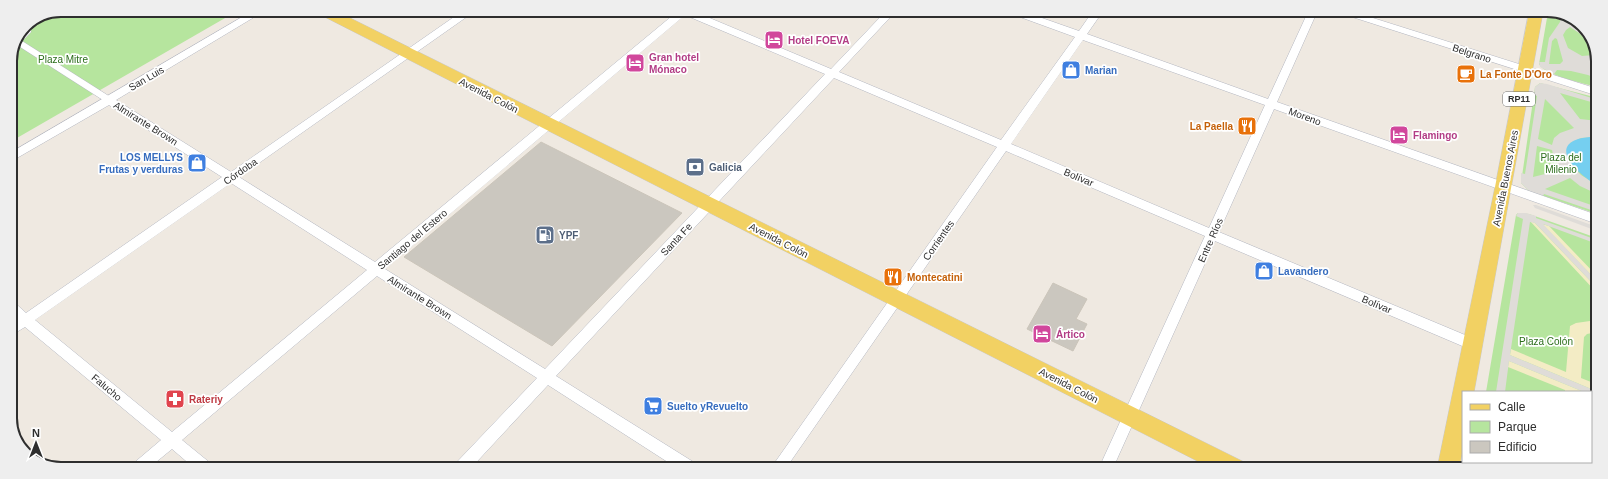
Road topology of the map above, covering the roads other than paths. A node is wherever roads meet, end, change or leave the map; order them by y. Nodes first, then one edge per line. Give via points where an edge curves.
1 (249, 17) edge
2 (336, 17) edge
3 (461, 17) edge
4 (678, 17) edge
5 (699, 17) edge
6 (884, 17) edge
7 (1029, 17) edge
8 (1094, 17) edge
9 (1311, 17) edge
10 (1361, 17) edge
11 (1535, 17) edge
12 (1081, 36) junction
13 (21, 43) edge
14 (408, 54) junction
15 (1524, 70) junction
16 (832, 73) junction
17 (1591, 91) edge
18 (109, 100) junction
19 (1271, 104) junction
20 (549, 124) junction
21 (1003, 145) junction
22 (17, 154) edge
23 (231, 177) junction
24 (1504, 187) junction
25 (708, 205) junction
26 (1591, 218) edge
27 (1212, 234) junction
28 (376, 269) junction
29 (897, 299) junction
30 (17, 313) edge
31 (26, 320) junction
32 (17, 326) edge
33 (1472, 344) junction
34 (546, 377) junction
35 (1464, 391) edge
36 (1462, 400) edge
37 (1130, 416) junction
38 (172, 441) junction
39 (146, 462) edge
40 (198, 462) edge
41 (466, 462) edge
42 (681, 462) edge
43 (782, 462) edge
44 (1109, 462) edge
45 (1222, 462) edge
46 (1449, 462) edge

1 - 18 street, San Luis
2 - 14 main road, Avenida Colón
3 - 14 street, Córdoba
4 - 20 street, Santiago del Estero
5 - 16 street, Bolívar
6 - 16 street, Santa Fe
7 - 12 street, Moreno
8 - 12 street, Corrientes
9 - 19 street, Entre Ríos
10 - 15 street, Belgrano
11 - 15 main road, Avenida Buenos Aires / RP11
12 - 19 street, Moreno
12 - 21 street, Corrientes
13 - 18 street
14 - 20 main road, Avenida Colón
14 - 23 street, Córdoba
15 - 17 street, Belgrano
15 - 24 main road, Avenida Buenos Aires / RP11
16 - 21 street, Bolívar
16 - 25 street, Santa Fe
18 - 22 street, San Luis
18 - 23 street, Almirante Brown
19 - 24 street, Moreno
19 - 27 street, Entre Ríos
20 - 25 main road, Avenida Colón
20 - 28 street, Santiago del Estero
21 - 27 street, Bolívar
21 - 29 street, Corrientes
23 - 28 street, Almirante Brown
23 - 31 street, Córdoba
24 - 26 street, Moreno
24 - 33 main road, Avenida Buenos Aires / RP11
25 - 29 main road, Avenida Colón
25 - 34 street, Santa Fe
27 - 33 street, Bolívar
27 - 37 street, Entre Ríos
28 - 34 street, Almirante Brown
28 - 38 street, Santiago del Estero
29 - 37 main road, Avenida Colón
29 - 43 street, Corrientes
30 - 31 street, Falucho
31 - 32 street, Córdoba
31 - 38 street, Falucho
33 - 35 main road, RP11
34 - 41 street, Santa Fe
34 - 42 street, Almirante Brown
36 - 46 main road
37 - 44 street, Entre Ríos
37 - 45 main road, Avenida Colón
38 - 39 street, Santiago del Estero
38 - 40 street, Falucho

